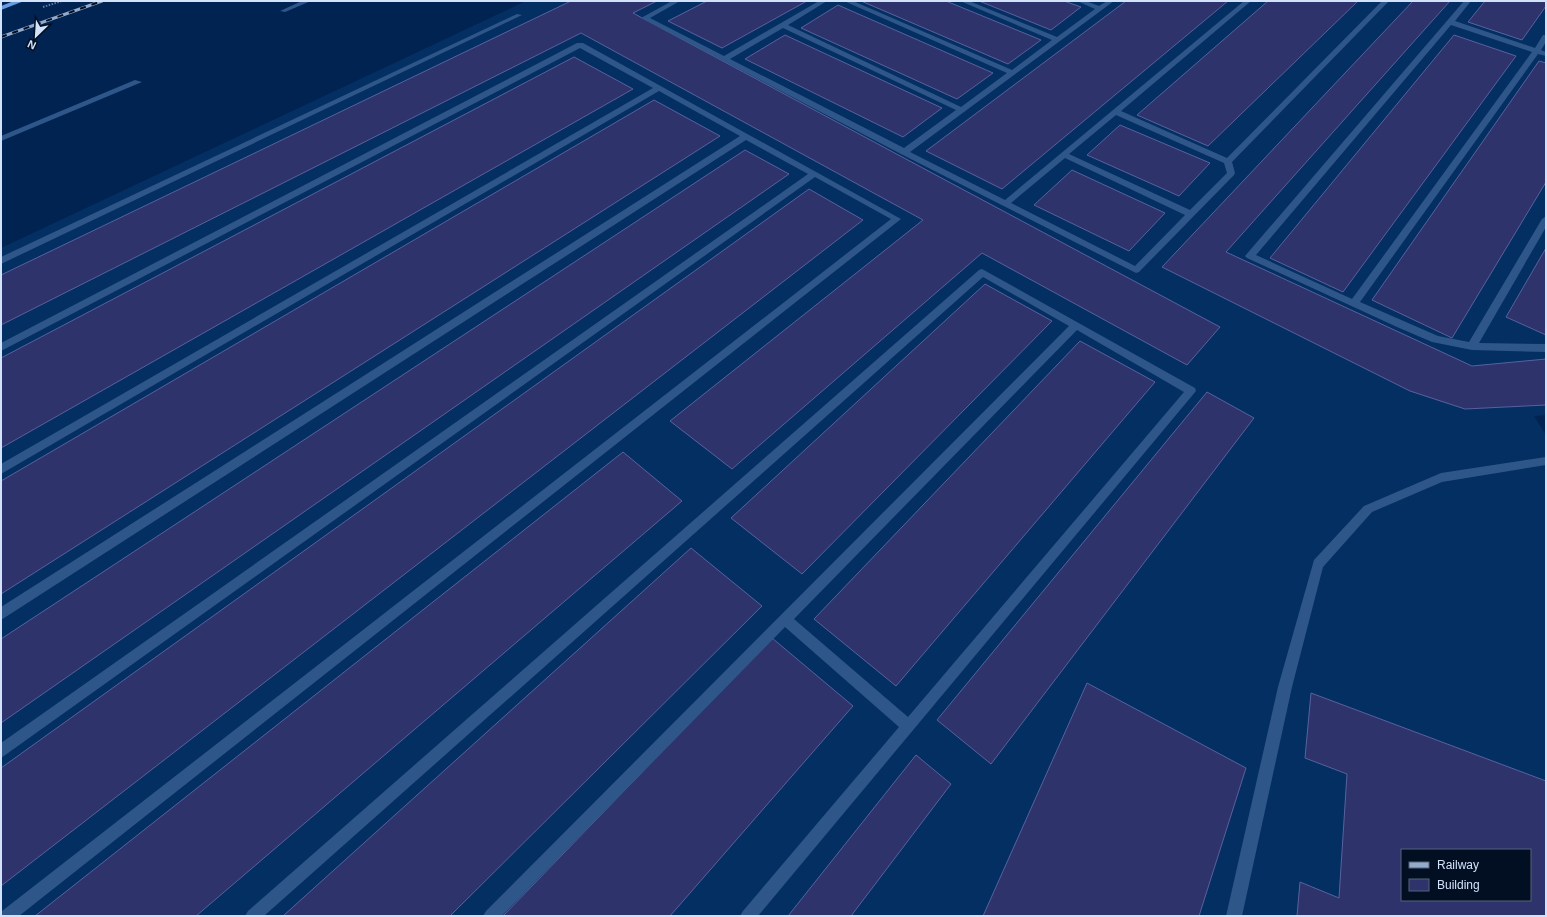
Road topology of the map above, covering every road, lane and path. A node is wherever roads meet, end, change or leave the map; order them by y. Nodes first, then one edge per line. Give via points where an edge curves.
1 (21, 1) edge
2 (308, 1) edge
3 (677, 1) edge
4 (824, 1) edge
5 (847, 1) edge
6 (964, 1) edge
7 (1080, 1) edge
8 (1111, 1) edge
9 (1248, 1) edge
10 (1386, 1) edge
11 (1468, 1) edge
12 (1, 8) edge
13 (1100, 9) junction
14 (283, 11) dead end
15 (519, 15) dead end
16 (1450, 22) junction
17 (782, 25) junction
18 (1546, 37) edge
19 (1058, 40) junction
20 (1536, 51) junction
21 (1546, 54) edge
22 (724, 59) junction
23 (1013, 73) junction
24 (138, 82) dead end
25 (659, 88) junction
26 (962, 110) junction
27 (1116, 112) junction
28 (746, 136) junction
29 (1, 139) edge
30 (904, 152) junction
31 (1064, 156) junction
32 (1228, 162) junction
33 (814, 174) junction
34 (1006, 203) junction
35 (1191, 214) junction
36 (1546, 218) edge
37 (1, 261) edge
38 (1354, 303) junction
39 (1076, 326) junction
40 (1472, 346) junction
41 (1, 347) edge
42 (1546, 348) edge
43 (1546, 461) edge
44 (1, 469) edge
45 (1, 614) edge
46 (785, 619) junction
47 (908, 726) junction
48 (1, 751) edge
49 (7, 916) edge
50 (253, 916) edge
51 (491, 916) edge
52 (748, 916) edge
53 (1234, 916) edge

1 - 12 highway
2 - 14 lane
3 - 22 lane via 644,18
4 - 17 lane
5 - 23 lane
6 - 19 lane
7 - 13 lane
8 - 13 lane
9 - 27 lane
10 - 32 lane
11 - 16 lane
13 - 19 lane
15 - 37 lane
16 - 20 lane
16 - 38 lane via 1250,256
17 - 22 lane
17 - 26 lane
18 - 20 lane
19 - 23 lane
20 - 21 lane
20 - 38 lane
22 - 30 lane
23 - 26 lane
24 - 29 lane
25 - 28 lane
25 - 41 lane via 580,44
25 - 44 lane
26 - 30 lane
27 - 31 lane
27 - 32 lane
28 - 33 lane
28 - 45 lane
30 - 34 lane
31 - 34 lane
31 - 35 lane
32 - 35 lane via 1231,173
33 - 48 lane
33 - 49 lane via 897,219
34 - 35 lane via 1136,270
36 - 40 lane
38 - 40 lane via 1436,339
39 - 46 lane
39 - 47 lane via 1191,391
39 - 50 lane via 982,272
40 - 42 lane
43 - 53 lane via 1441,478 1368,509 1318,564 1285,687
46 - 47 lane
46 - 51 lane
47 - 52 lane

